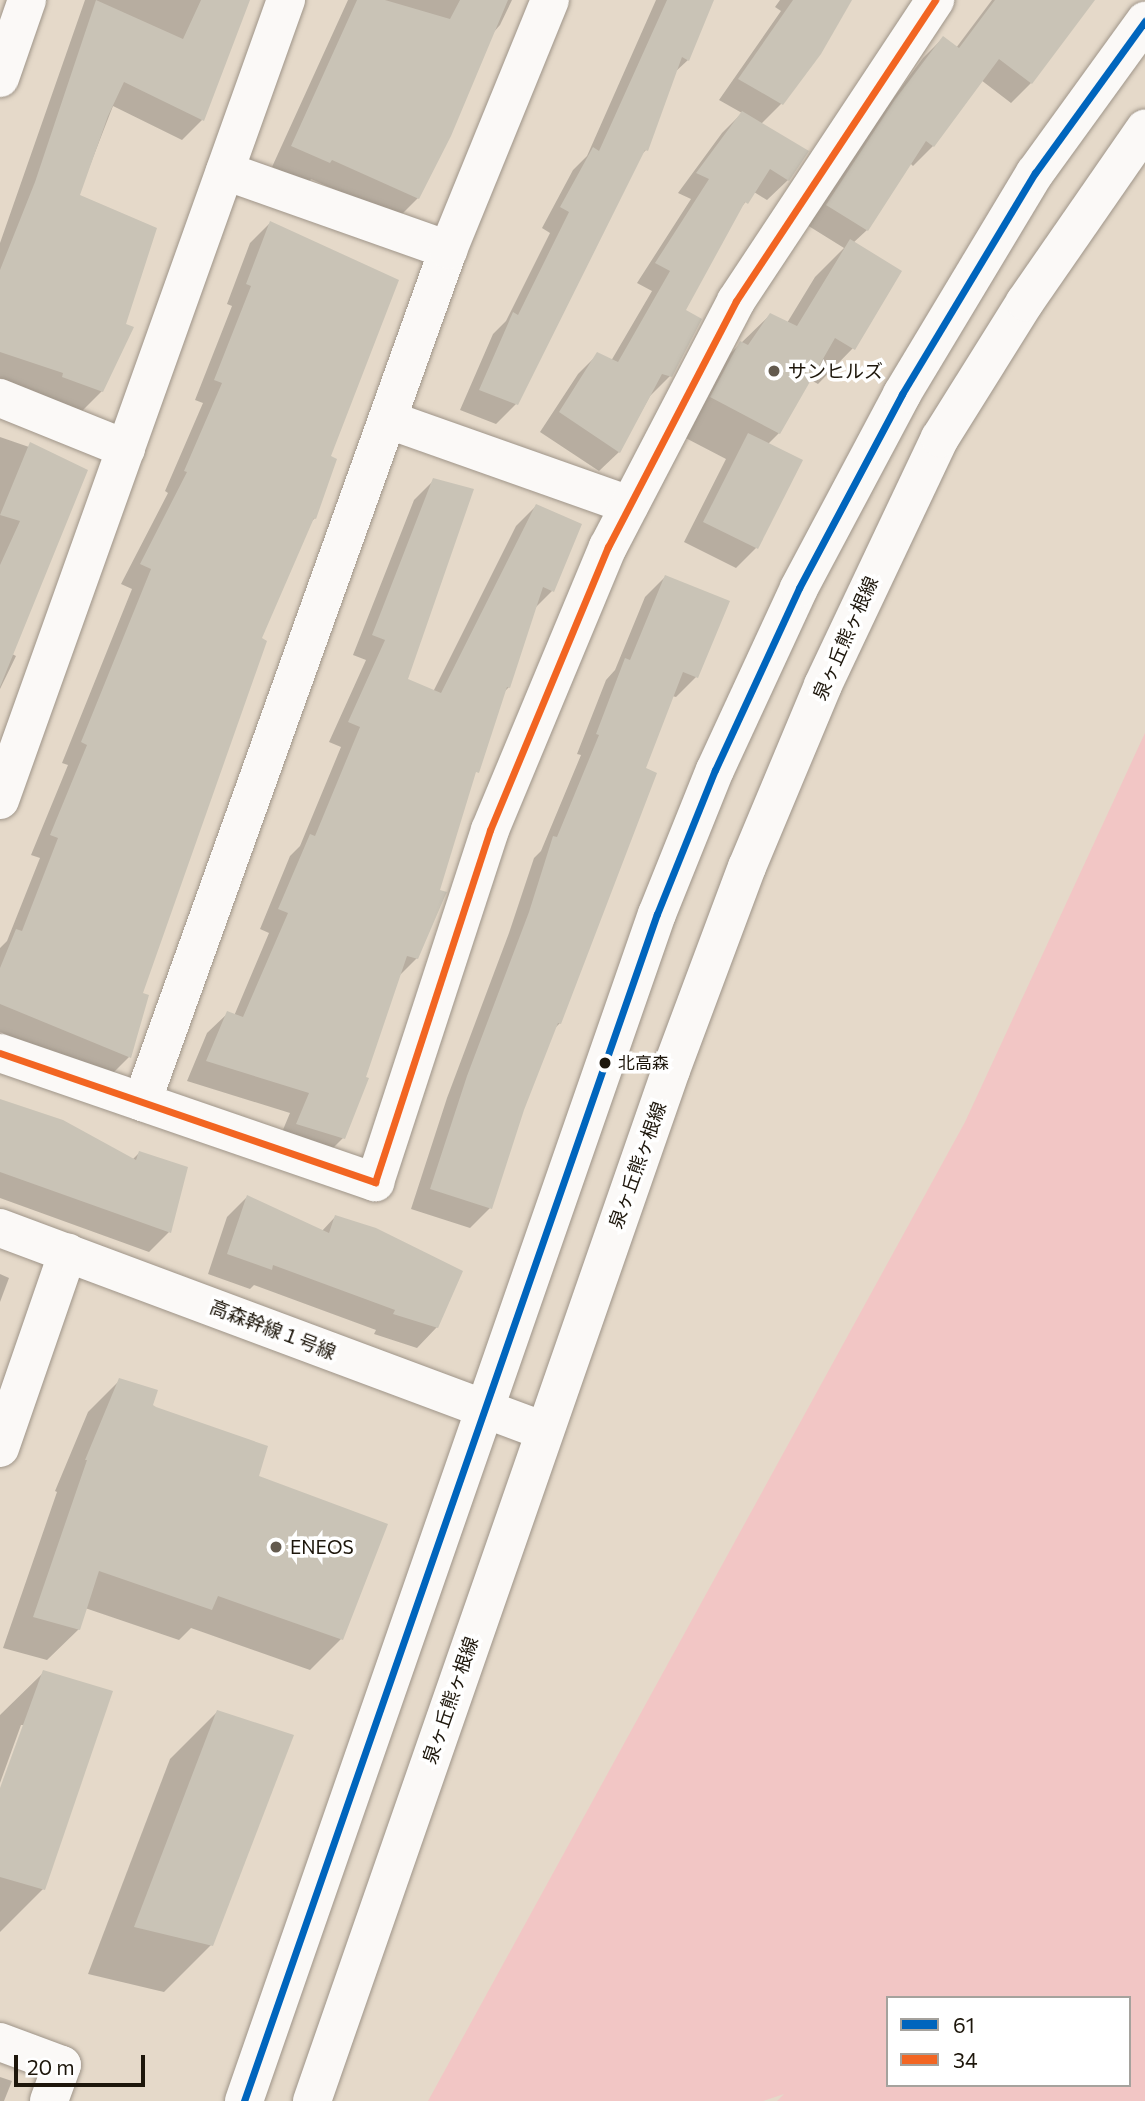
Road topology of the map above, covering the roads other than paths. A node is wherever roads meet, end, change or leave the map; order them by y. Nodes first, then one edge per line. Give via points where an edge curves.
1 (27, 0) edge
2 (286, 0) edge
3 (550, 0) edge
4 (935, 0) edge
5 (1145, 22) edge
6 (0, 78) edge
7 (1145, 130) edge
8 (225, 171) junction
9 (448, 250) junction
10 (0, 398) edge
11 (389, 420) junction
12 (126, 449) junction
13 (629, 505) junction
14 (0, 800) edge
15 (0, 1053) edge
16 (142, 1102) junction
17 (0, 1228) edge
18 (68, 1252) junction
19 (486, 1410) junction
20 (544, 1432) junction
21 (0, 1448) edge
22 (0, 2042) edge
23 (49, 2101) edge
24 (244, 2101) edge
25 (312, 2101) edge

1 - 6 street
2 - 8 street
3 - 9 street
4 - 13 street via 736,301
5 - 19 street via 1035,173 980,262 902,394 799,588 715,770 657,914
7 - 20 street, 泉ヶ丘熊ヶ根線 via 1025,302 940,438 879,563 747,867
8 - 9 street
8 - 12 street
9 - 11 street
10 - 12 street
11 - 13 street
11 - 16 street
12 - 14 street
13 - 16 street via 490,830 375,1182
15 - 16 street
17 - 18 street, 高森幹線１号線
18 - 19 street, 高森幹線１号線
18 - 21 street
19 - 20 street, 高森幹線１号線
19 - 24 street
20 - 25 street, 泉ヶ丘熊ヶ根線
22 - 23 street via 62,2064

